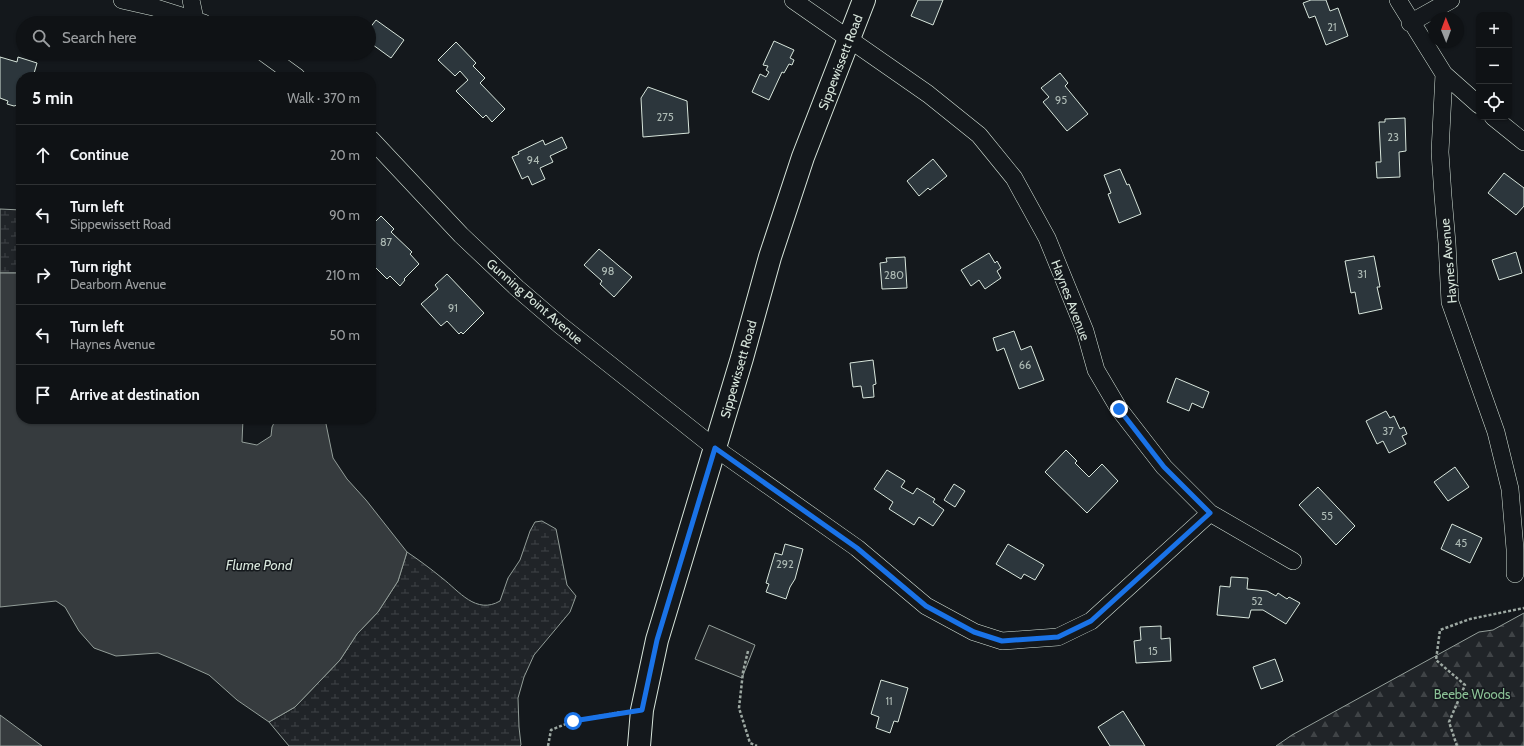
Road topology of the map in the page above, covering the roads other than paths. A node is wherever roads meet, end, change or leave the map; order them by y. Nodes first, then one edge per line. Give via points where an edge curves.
1 (122, 0) edge
2 (191, 0) edge
3 (793, 0) edge
4 (864, 0) edge
5 (1398, 0) edge
6 (1451, 0) edge
7 (181, 16) edge
8 (197, 16) edge
9 (1410, 22) junction
10 (849, 37) junction
11 (274, 60) edge
12 (290, 72) edge
13 (1444, 74) junction
14 (1476, 102) edge
15 (1497, 120) edge
16 (1524, 142) edge
17 (376, 144) edge
18 (715, 448) junction
19 (1210, 513) junction
20 (1293, 561) dead end
21 (1515, 574) dead end
22 (639, 746) edge

1 - 7 street
2 - 8 street
3 - 10 street, Haynes Avenue
4 - 10 main road, Sippewissett Road
5 - 9 street
6 - 9 street
9 - 13 street
10 - 18 main road, Sippewissett Road via 800,164 770,257
10 - 19 street, Haynes Avenue via 928,94 979,135 1014,178 1047,238 1085,331 1096,370 1119,409 1164,467
11 - 12 street
13 - 14 street
13 - 21 street, Haynes Avenue via 1440,152 1450,302 1496,432 1510,489
15 - 16 street
17 - 18 street, Gunning Point Avenue via 461,235 517,288
18 - 19 street, Gunning Point Avenue via 857,548 926,606 974,632 1002,641 1058,637 1091,621
18 - 22 main road, Sippewissett Road via 657,640 642,710
19 - 20 street, Haynes Avenue

